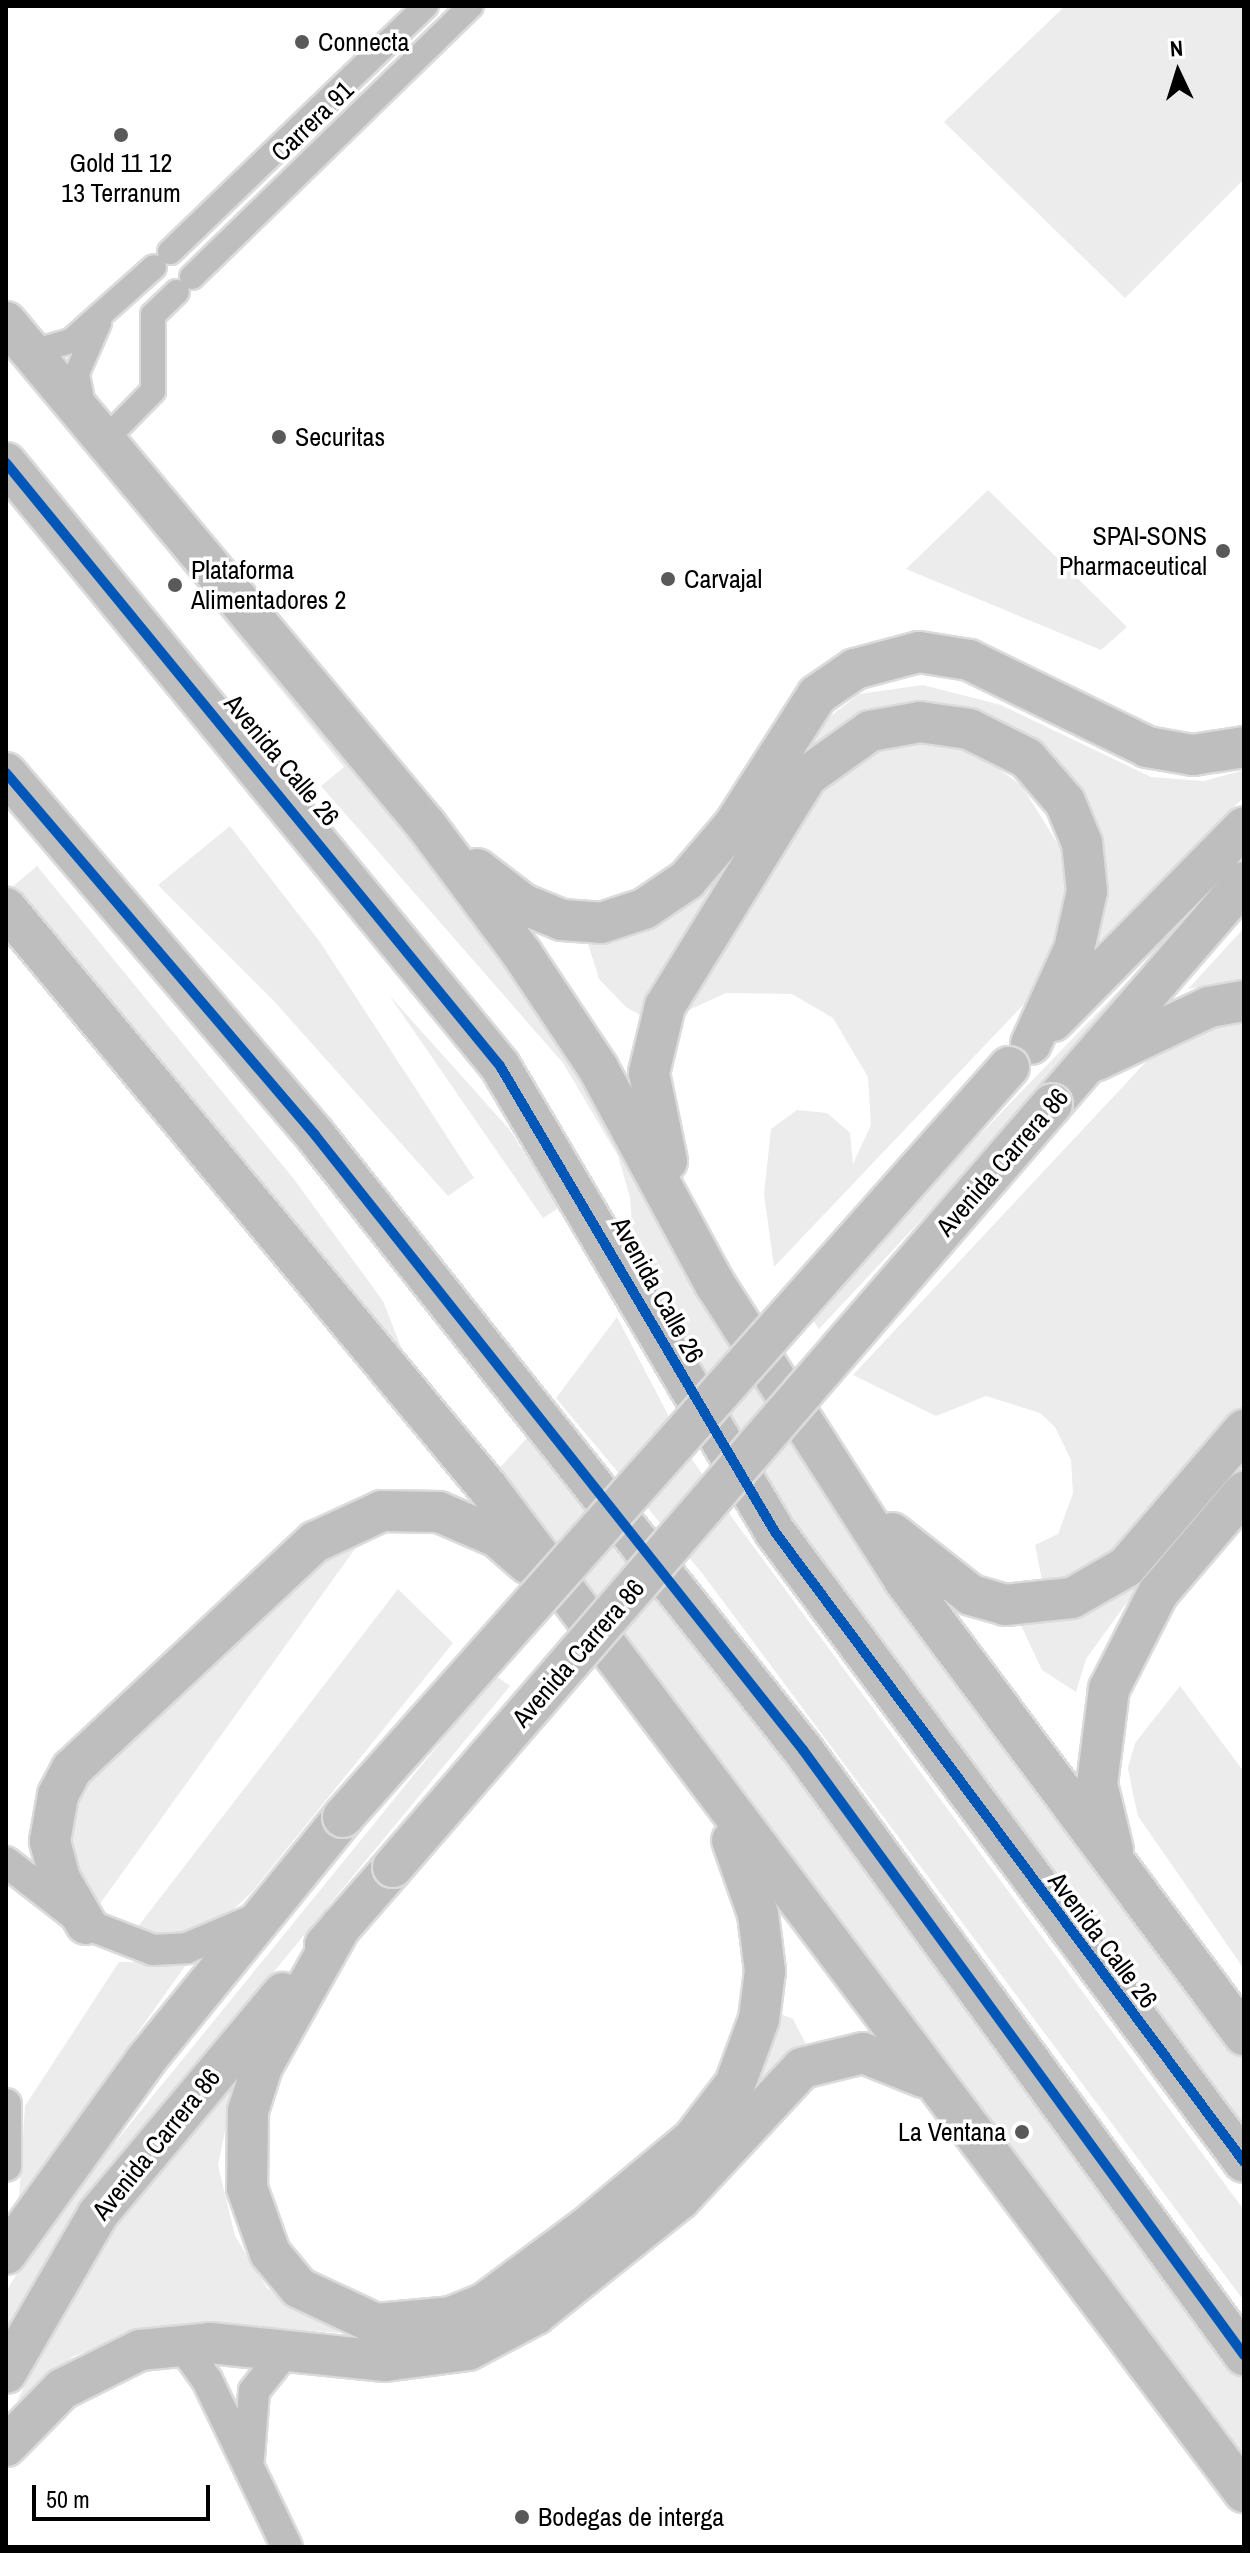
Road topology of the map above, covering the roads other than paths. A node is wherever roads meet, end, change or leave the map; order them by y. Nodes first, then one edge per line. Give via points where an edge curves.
1 (426, 6) edge
2 (471, 6) edge
3 (131, 289) junction
4 (153, 315) junction
5 (102, 316) junction
6 (6, 322) edge
7 (32, 352) junction
8 (96, 430) junction
9 (6, 463) edge
10 (1244, 747) edge
11 (6, 773) edge
12 (426, 825) junction
13 (1244, 827) edge
14 (1244, 882) edge
15 (6, 908) edge
16 (1244, 1001) edge
17 (1020, 1056) junction
18 (1085, 1066) junction
19 (715, 1284) junction
20 (1244, 1430) edge
21 (826, 1462) junction
22 (1244, 1492) edge
23 (574, 1608) junction
24 (697, 1772) junction
25 (6, 1862) edge
26 (1121, 1872) junction
27 (260, 1916) junction
28 (86, 1924) junction
29 (341, 1926) junction
30 (1244, 2035) edge
31 (933, 2082) junction
32 (6, 2104) edge
33 (1244, 2162) edge
34 (6, 2166) edge
35 (6, 2254) edge
36 (181, 2344) junction
37 (285, 2352) junction
38 (1244, 2355) edge
39 (6, 2373) edge
40 (6, 2446) edge
41 (249, 2464) junction
42 (1244, 2492) edge
43 (287, 2547) edge

1 - 3 street, Carrera 91
2 - 4 street, Carrera 91
3 - 4 street
3 - 5 street, Carrera 91
4 - 8 street via 153,391
5 - 7 street, Carrera 91 via 65,345
5 - 8 street, Carrera 91 via 77,373
6 - 7 main road, Avenida Calle 26
7 - 8 main road, Avenida Calle 26
8 - 12 main road, Avenida Calle 26
9 - 33 main road, Avenida Calle 26 via 500,1066 775,1532
10 - 12 main road via 1193,755 1147,747 969,660 919,652 855,669 817,695 734,825 687,880 622,919 580,923 543,914 505,893
11 - 38 main road via 315,1135 794,1738
12 - 19 main road, Avenida Calle 26 via 598,1068
13 - 17 main road
14 - 18 main road, Avenida Carrera 86
15 - 23 main road via 412,1391
16 - 18 main road via 1196,1012
17 - 19 main road via 1069,962 1087,891 1079,833 1053,782 999,741 920,722 870,731 807,776 694,955 651,1050 653,1120
17 - 27 main road, bridge
18 - 29 main road, Avenida Carrera 86, bridge
19 - 21 main road, Avenida Calle 26
20 - 21 main road via 1126,1567 1072,1598 1040,1606 1005,1605 943,1579
21 - 26 main road, Avenida Calle 26 via 904,1580
22 - 26 main road via 1158,1593 1109,1689 1097,1784
23 - 24 main road
23 - 28 main road via 497,1537 439,1512 382,1511 315,1542 72,1769 58,1795 50,1841 60,1879
24 - 29 main road via 747,1875 764,1948 763,2003 735,2084 693,2139 586,2228 485,2303 451,2317 376,2324 299,2288 270,2253 247,2188 248,2111 262,2067
24 - 31 main road
25 - 28 street
26 - 30 main road, Avenida Calle 26
27 - 28 street via 187,1948 153,1950
27 - 35 main road via 70,2158
29 - 39 main road, Avenida Carrera 86 via 116,2189 38,2308
31 - 37 main road via 863,2053 802,2068 679,2200 536,2314 468,2350 385,2361
31 - 42 main road
32 - 34 street
36 - 37 main road
36 - 40 main road via 140,2350 83,2375
36 - 41 street via 207,2380
37 - 41 street via 254,2391
41 - 43 street

